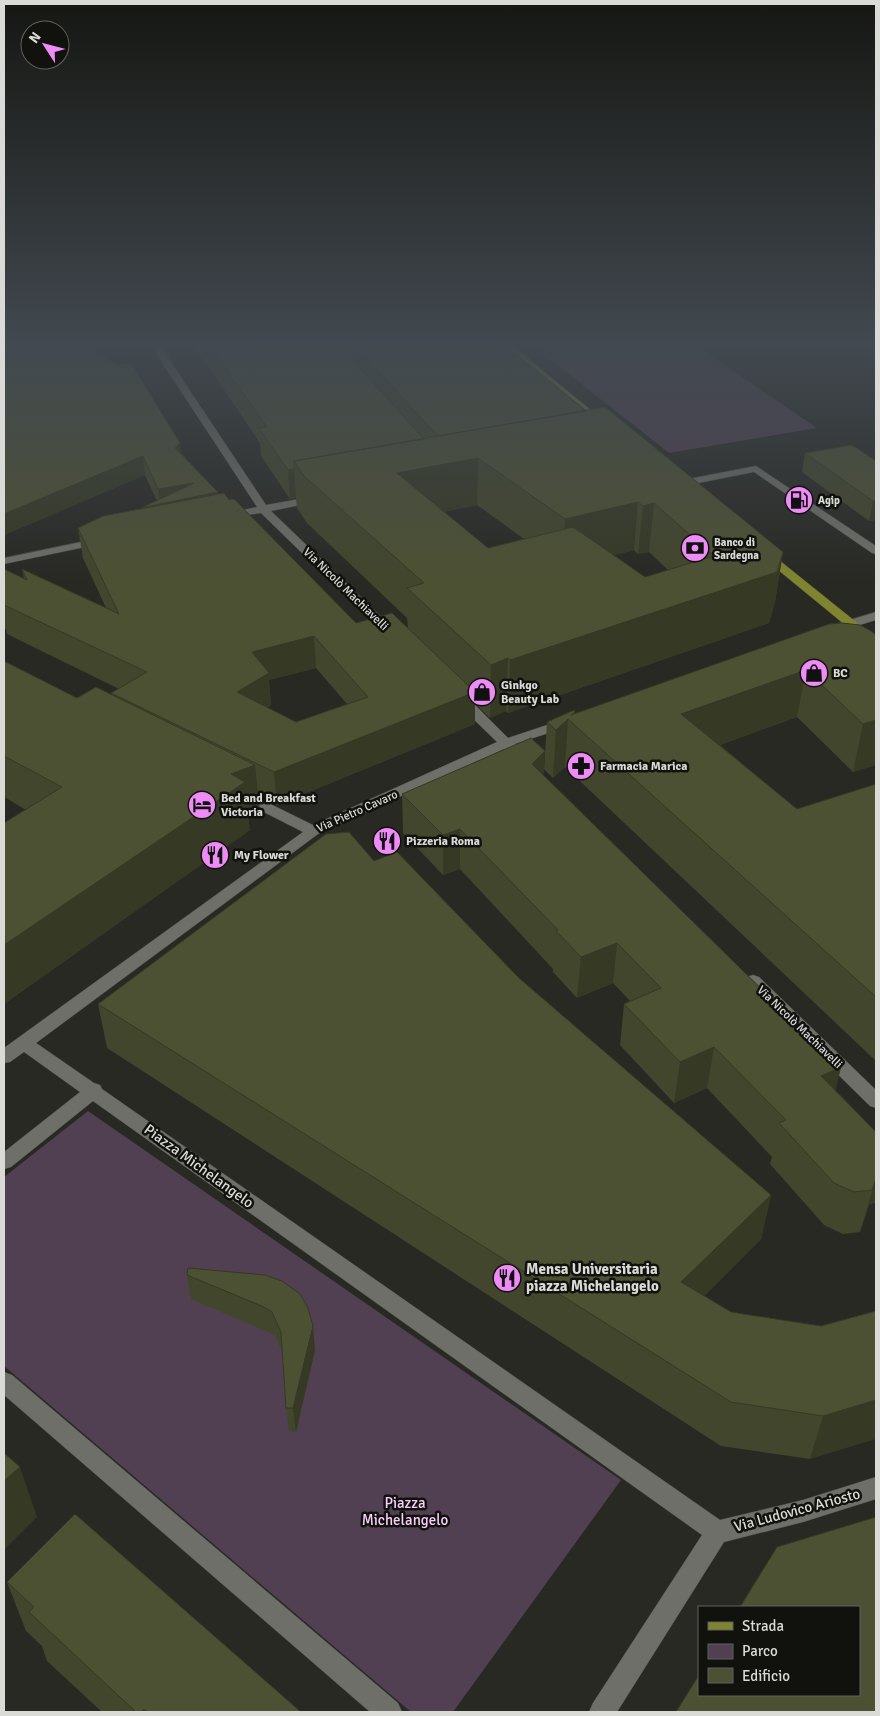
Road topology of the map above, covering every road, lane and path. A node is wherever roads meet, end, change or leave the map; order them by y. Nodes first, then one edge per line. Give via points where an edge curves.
1 (204, 421) edge
2 (599, 421) edge
3 (613, 432) edge
4 (678, 484) edge
5 (327, 497) edge
6 (262, 509) junction
7 (218, 518) edge
8 (114, 538) edge
9 (753, 545) edge
10 (876, 551) edge
11 (4, 561) edge
12 (876, 616) edge
13 (851, 623) junction
14 (822, 633) edge
15 (397, 638) edge
16 (876, 644) edge
17 (454, 694) edge
18 (581, 717) edge
19 (506, 743) junction
20 (536, 772) edge
21 (227, 788) edge
22 (313, 831) junction
23 (741, 970) edge
24 (24, 1043) junction
25 (4, 1057) edge
26 (94, 1090) junction
27 (876, 1100) edge
28 (4, 1162) edge
29 (4, 1382) edge
30 (876, 1488) edge
31 (717, 1532) junction
32 (389, 1712) edge
33 (602, 1712) edge

1 - 6 street, Via Nicolò Machiavelli
2 - 3 main road
4 - 10 street via 756,469
5 - 6 street
6 - 7 street
6 - 15 street, Via Nicolò Machiavelli
8 - 11 street
9 - 13 main road
12 - 13 street
13 - 14 street
13 - 16 main road
17 - 19 street
18 - 19 street, Via Pietro Cavaro
19 - 20 street
19 - 22 street, Via Pietro Cavaro
21 - 22 street
22 - 24 street, Via Pietro Cavaro
23 - 27 street, Via Nicolò Machiavelli
24 - 25 street, Via Pietro Cavaro
24 - 26 street, Piazza Michelangelo
26 - 28 street
26 - 31 street, Piazza Michelangelo
29 - 32 street
30 - 31 street, Via Ludovico Ariosto via 803,1511
31 - 33 street

